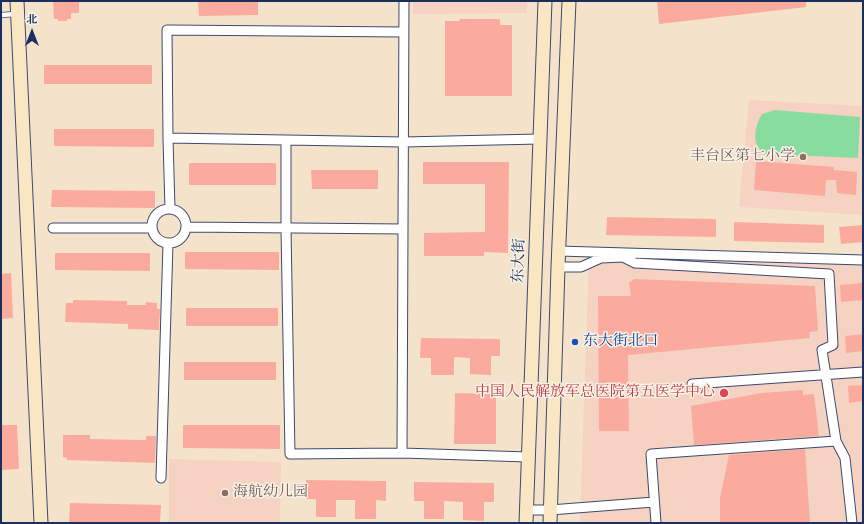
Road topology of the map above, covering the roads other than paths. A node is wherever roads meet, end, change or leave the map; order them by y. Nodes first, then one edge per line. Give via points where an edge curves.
1 (404, 1) edge
2 (545, 1) edge
3 (569, 1) edge
4 (17, 7) edge
5 (1, 14) edge
6 (404, 32) junction
7 (168, 138) junction
8 (540, 138) junction
9 (286, 140) junction
10 (403, 142) junction
11 (170, 209) junction
12 (186, 227) junction
13 (53, 228) dead end
14 (152, 228) junction
15 (286, 228) junction
16 (403, 229) junction
17 (168, 243) junction
18 (559, 250) junction
19 (863, 260) edge
20 (558, 267) junction
21 (863, 372) edge
22 (826, 374) junction
23 (692, 384) dead end
24 (836, 441) junction
25 (402, 454) junction
26 (528, 457) junction
27 (162, 478) dead end
28 (654, 502) junction
29 (550, 516) edge
30 (526, 517) edge
31 (41, 523) edge
32 (656, 523) edge
33 (852, 523) edge

1 - 6 street
2 - 8 main road, 东大街
3 - 18 main road
4 - 5 lane
4 - 31 main road
6 - 7 street via 167,30
6 - 10 street
7 - 9 street
7 - 11 street
8 - 10 street
8 - 26 main road, 东大街
9 - 10 street
9 - 15 street
10 - 16 street
11 - 12 street via 184,216
11 - 14 street via 164,209 155,216
12 - 15 street
12 - 17 street via 178,241
13 - 14 street
14 - 17 street via 157,238
15 - 16 street
15 - 25 street via 290,454
16 - 25 street
17 - 27 street
18 - 19 street
18 - 20 main road
20 - 22 street via 581,266 601,258 623,258 635,263 829,274 833,345 822,350
20 - 29 main road
21 - 22 street
22 - 23 street
22 - 24 street
24 - 28 street via 651,454
24 - 33 street via 844,458
25 - 26 street
26 - 30 main road, 东大街
28 - 29 street
28 - 32 street
29 - 30 street

